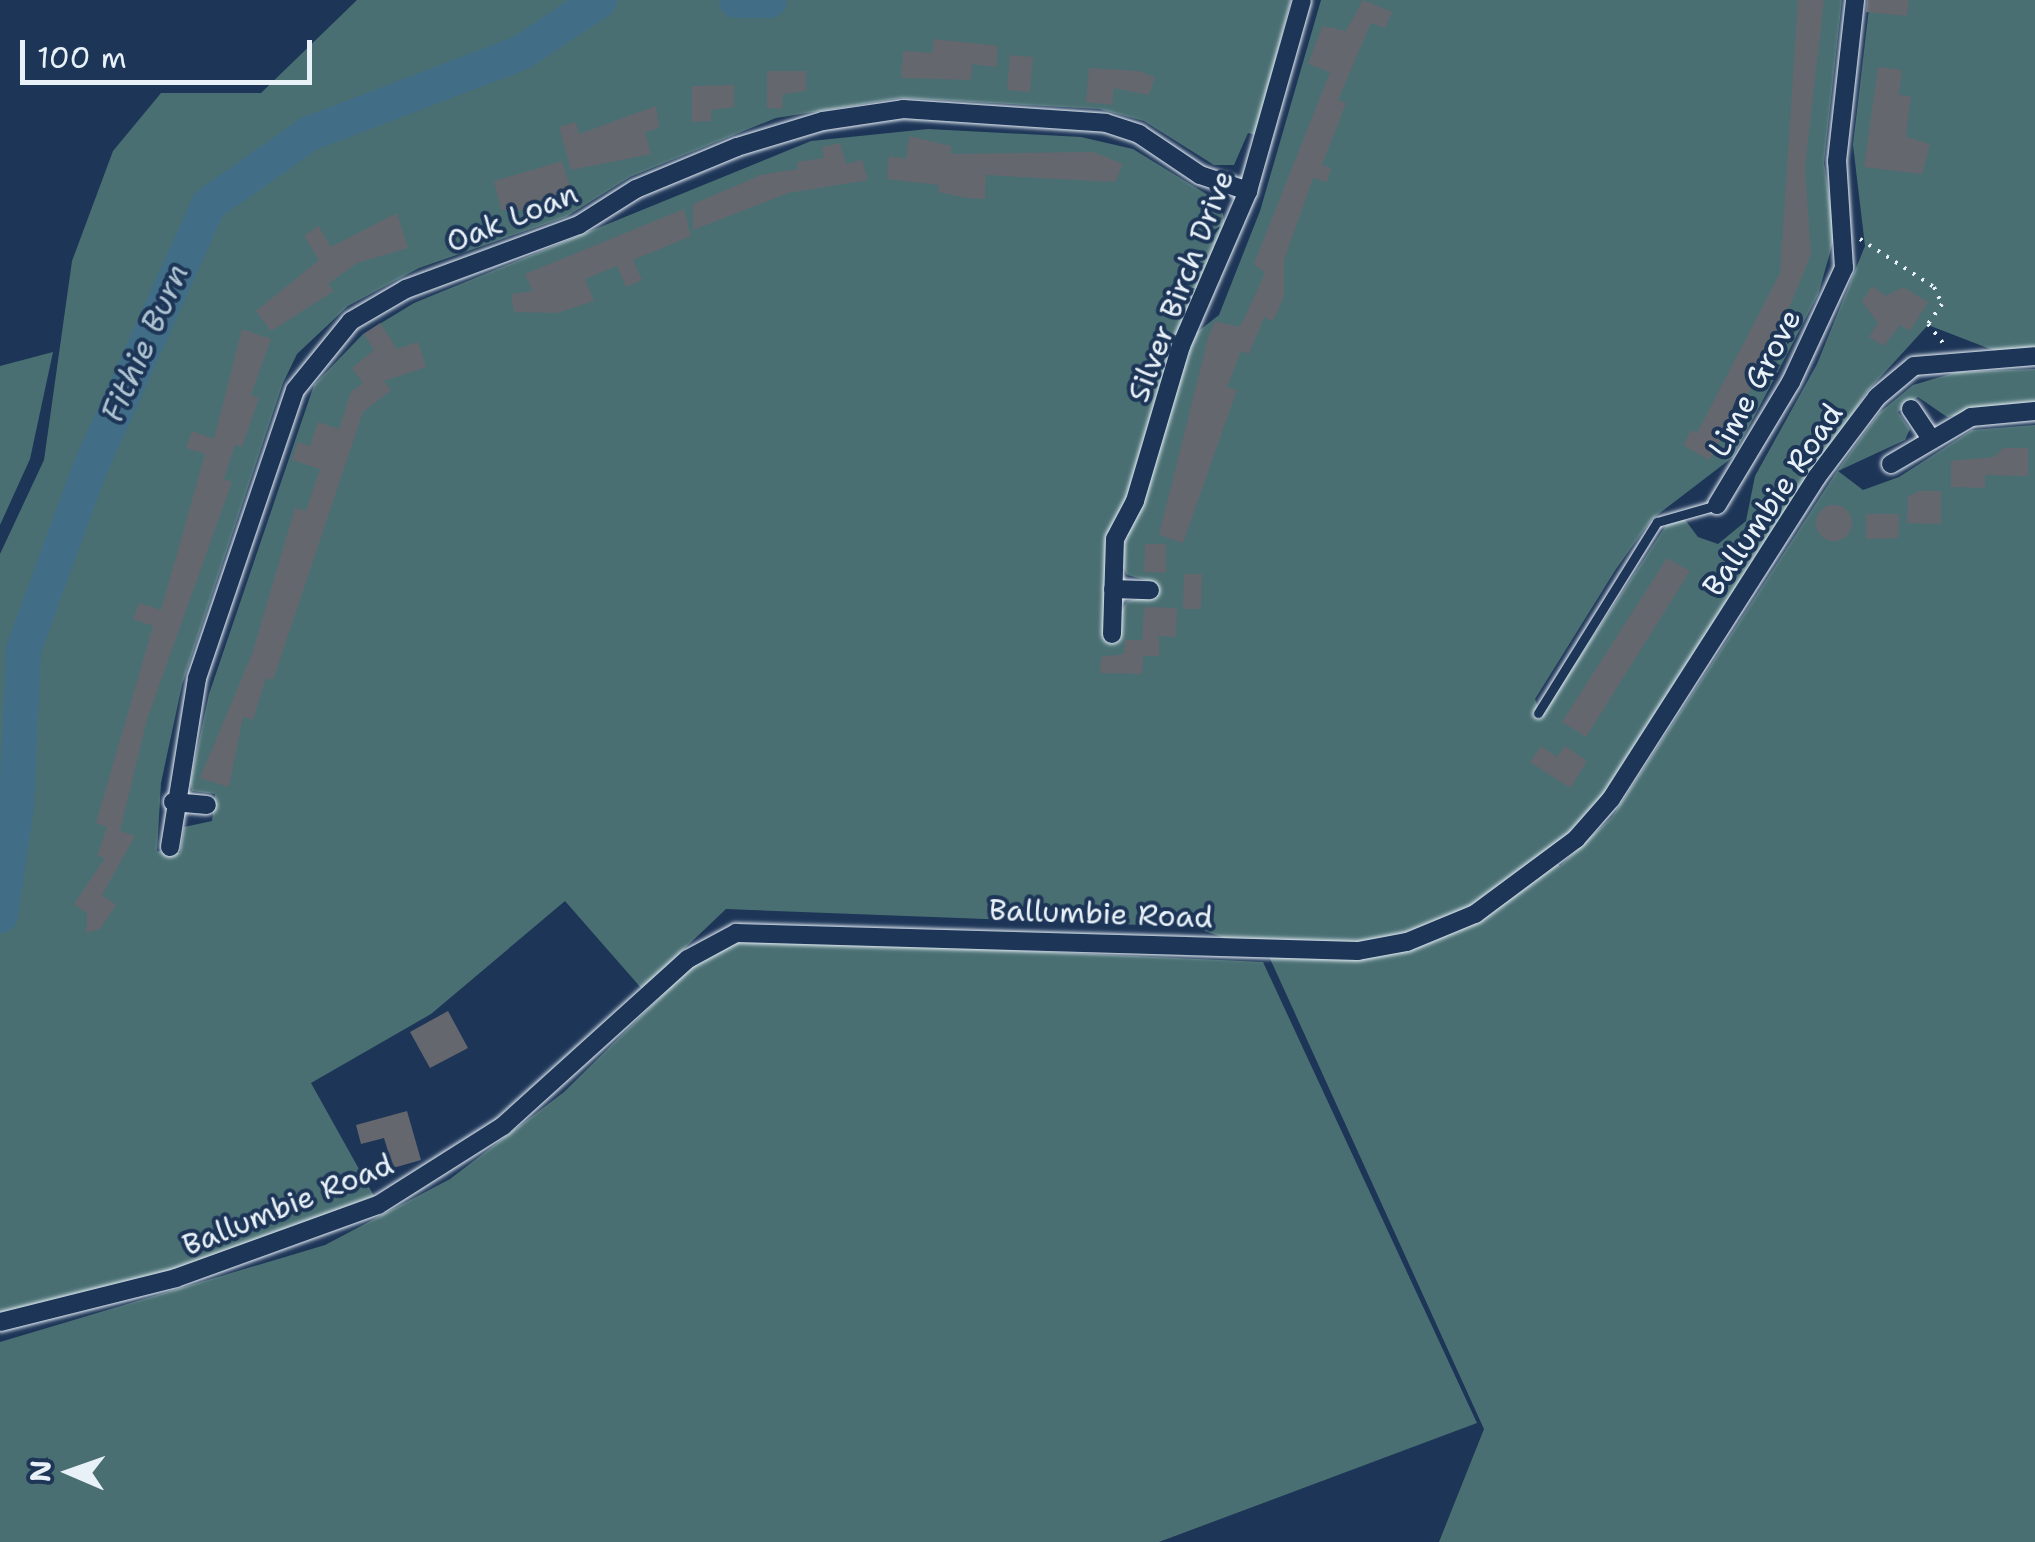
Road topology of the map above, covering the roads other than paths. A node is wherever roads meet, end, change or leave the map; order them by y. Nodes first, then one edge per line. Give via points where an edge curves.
1 (1302, 0) edge
2 (1855, 0) edge
3 (1248, 190) junction
4 (2035, 356) edge
5 (1912, 409) dead end
6 (2035, 412) edge
7 (1930, 437) junction
8 (1891, 464) dead end
9 (1717, 505) joint
10 (1113, 589) junction
11 (1150, 590) dead end
12 (1112, 634) dead end
13 (1538, 713) dead end
14 (173, 802) junction
15 (208, 805) dead end
16 (170, 847) dead end
17 (0, 1322) edge

1 - 3 street, Silver Birch Drive
2 - 9 street, Lime Grove via 1837,161 1847,231 1830,299
3 - 10 street, Silver Birch Drive via 1181,346 1135,501 1115,539
3 - 14 street, Oak Loan via 1200,175 1139,134 1106,124 904,110 774,134 636,190 579,225 406,289 327,340 295,390 198,678
4 - 17 street, Ballumbie Road via 1914,366 1877,397 1816,478 1611,799 1576,839 1474,914 1408,942 1358,951 736,933 688,959 503,1126 378,1205 176,1278
5 - 7 street
6 - 7 street via 1971,417
7 - 8 street
9 - 13 lane, Lime Grove via 1657,522
10 - 11 street
10 - 12 street, Silver Birch Drive
14 - 15 street
14 - 16 street, Oak Loan

